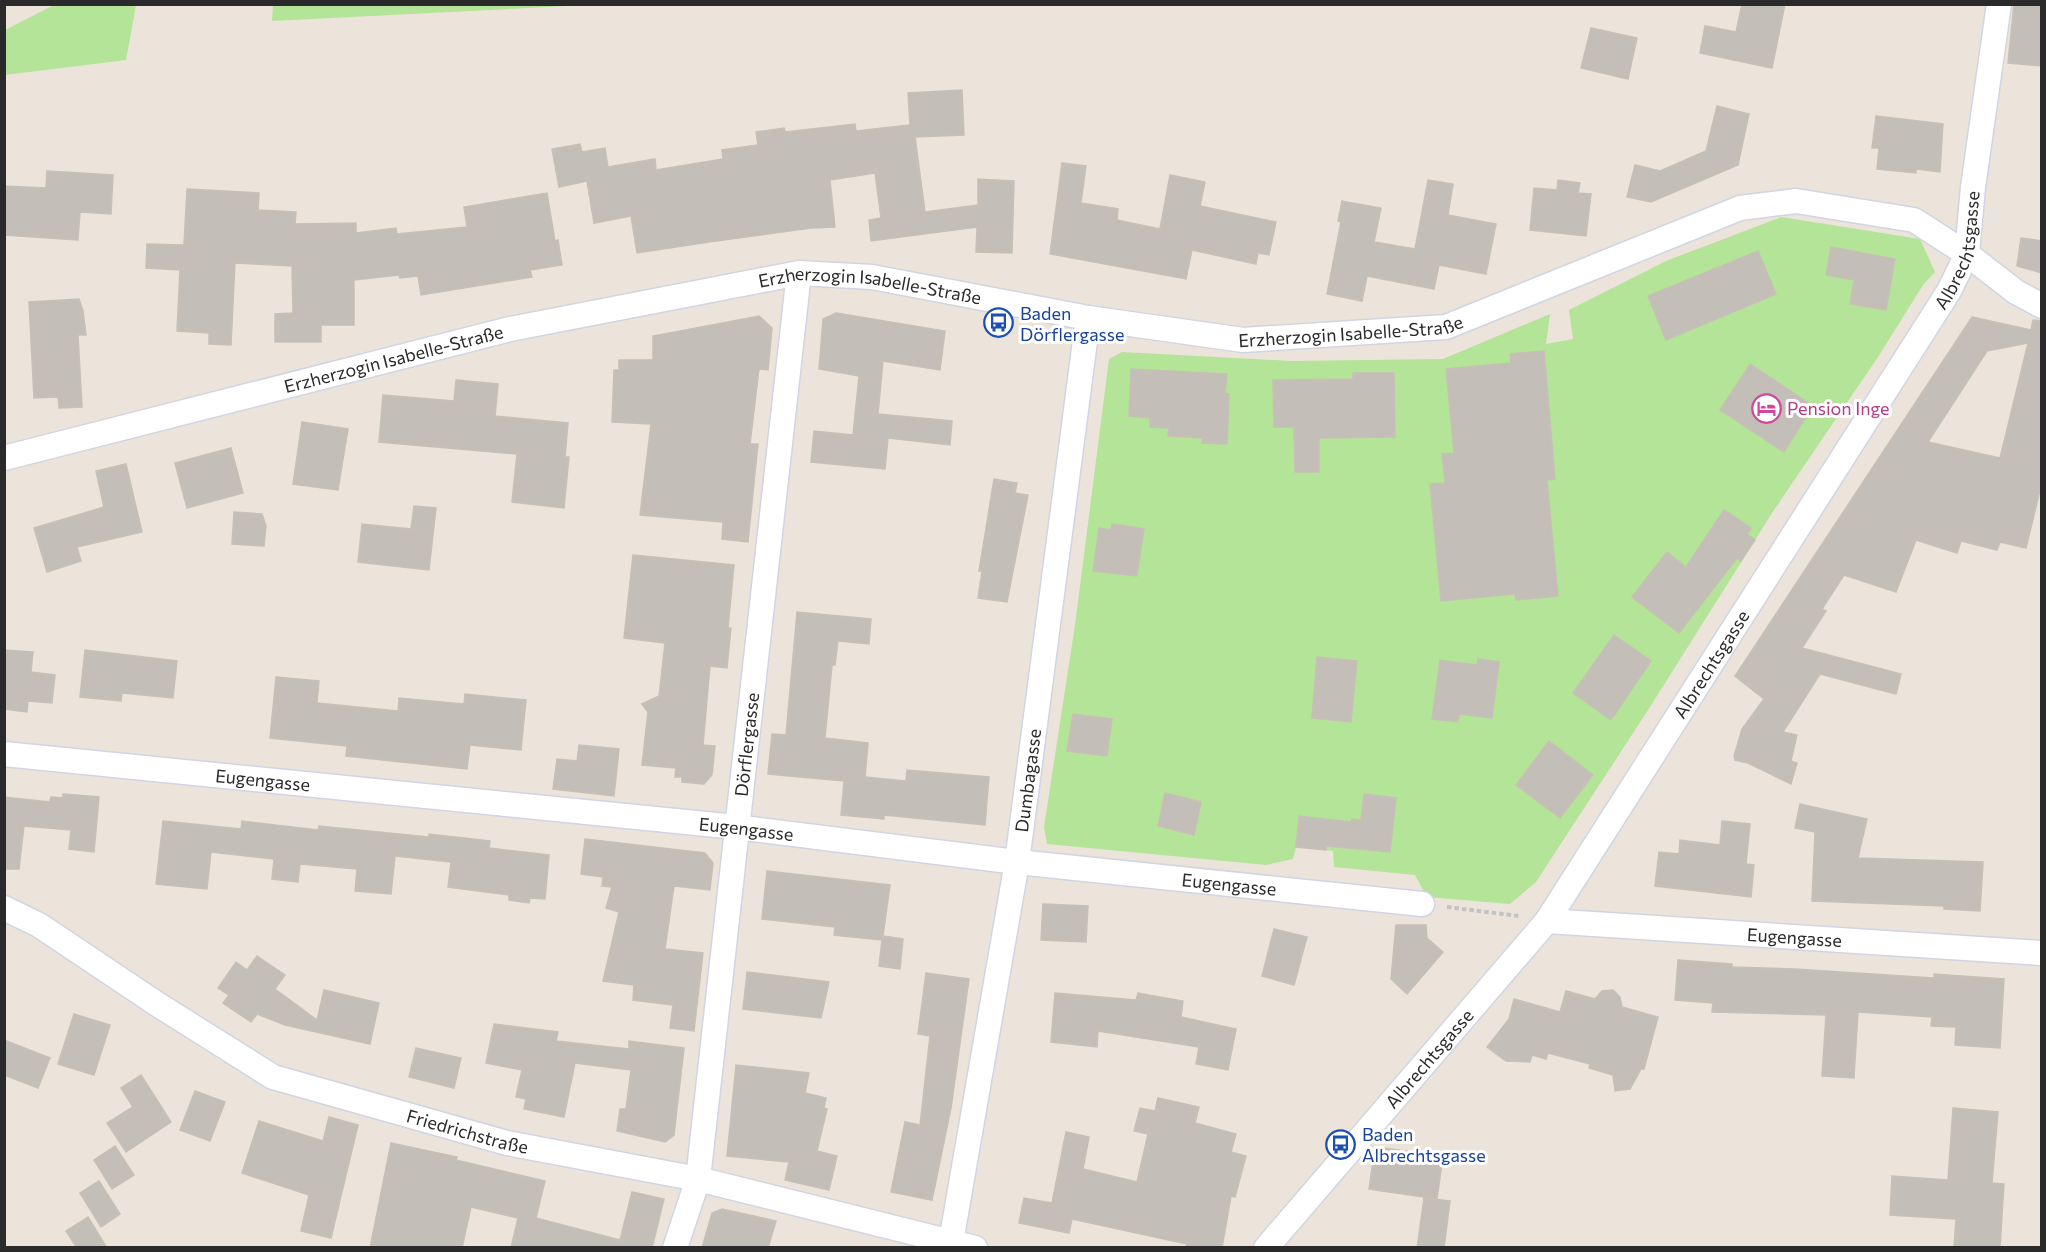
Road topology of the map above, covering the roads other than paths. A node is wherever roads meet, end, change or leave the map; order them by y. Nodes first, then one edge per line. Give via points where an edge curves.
1 (1999, 4) edge
2 (1968, 254) junction
3 (799, 273) junction
4 (2042, 306) edge
5 (1088, 318) junction
6 (4, 458) edge
7 (4, 754) edge
8 (736, 827) junction
9 (1017, 862) junction
10 (1422, 904) road end
11 (4, 908) edge
12 (1547, 921) junction
13 (2042, 953) edge
14 (698, 1179) junction
15 (951, 1242) junction
16 (675, 1248) edge
17 (975, 1248) edge
18 (1266, 1248) edge

1 - 2 street, Albrechtsgasse via 1973,187
2 - 4 street, Erzherzogin Isabelle-Straße via 2016,292
2 - 5 street, Erzherzogin Isabelle-Straße via 1914,220 1796,201 1740,208 1446,327 1243,340
2 - 12 street, Albrechtsgasse via 1949,291
3 - 5 street, Erzherzogin Isabelle-Straße via 872,277
3 - 6 street, Erzherzogin Isabelle-Straße via 510,329
3 - 8 street, Dörflergasse
5 - 9 street, Dumbagasse
7 - 8 street, Eugengasse
8 - 9 street, Eugengasse
8 - 14 street, Dörflergasse
9 - 10 street, Eugengasse
9 - 15 street, Dumbagasse
11 - 14 street, Friedrichstraße via 39,925 273,1077 507,1143
12 - 13 street, Eugengasse
12 - 18 street, Albrechtsgasse
14 - 15 street, Friedrichstraße
14 - 16 street, Dörflergasse
15 - 17 street, Friedrichstraße

